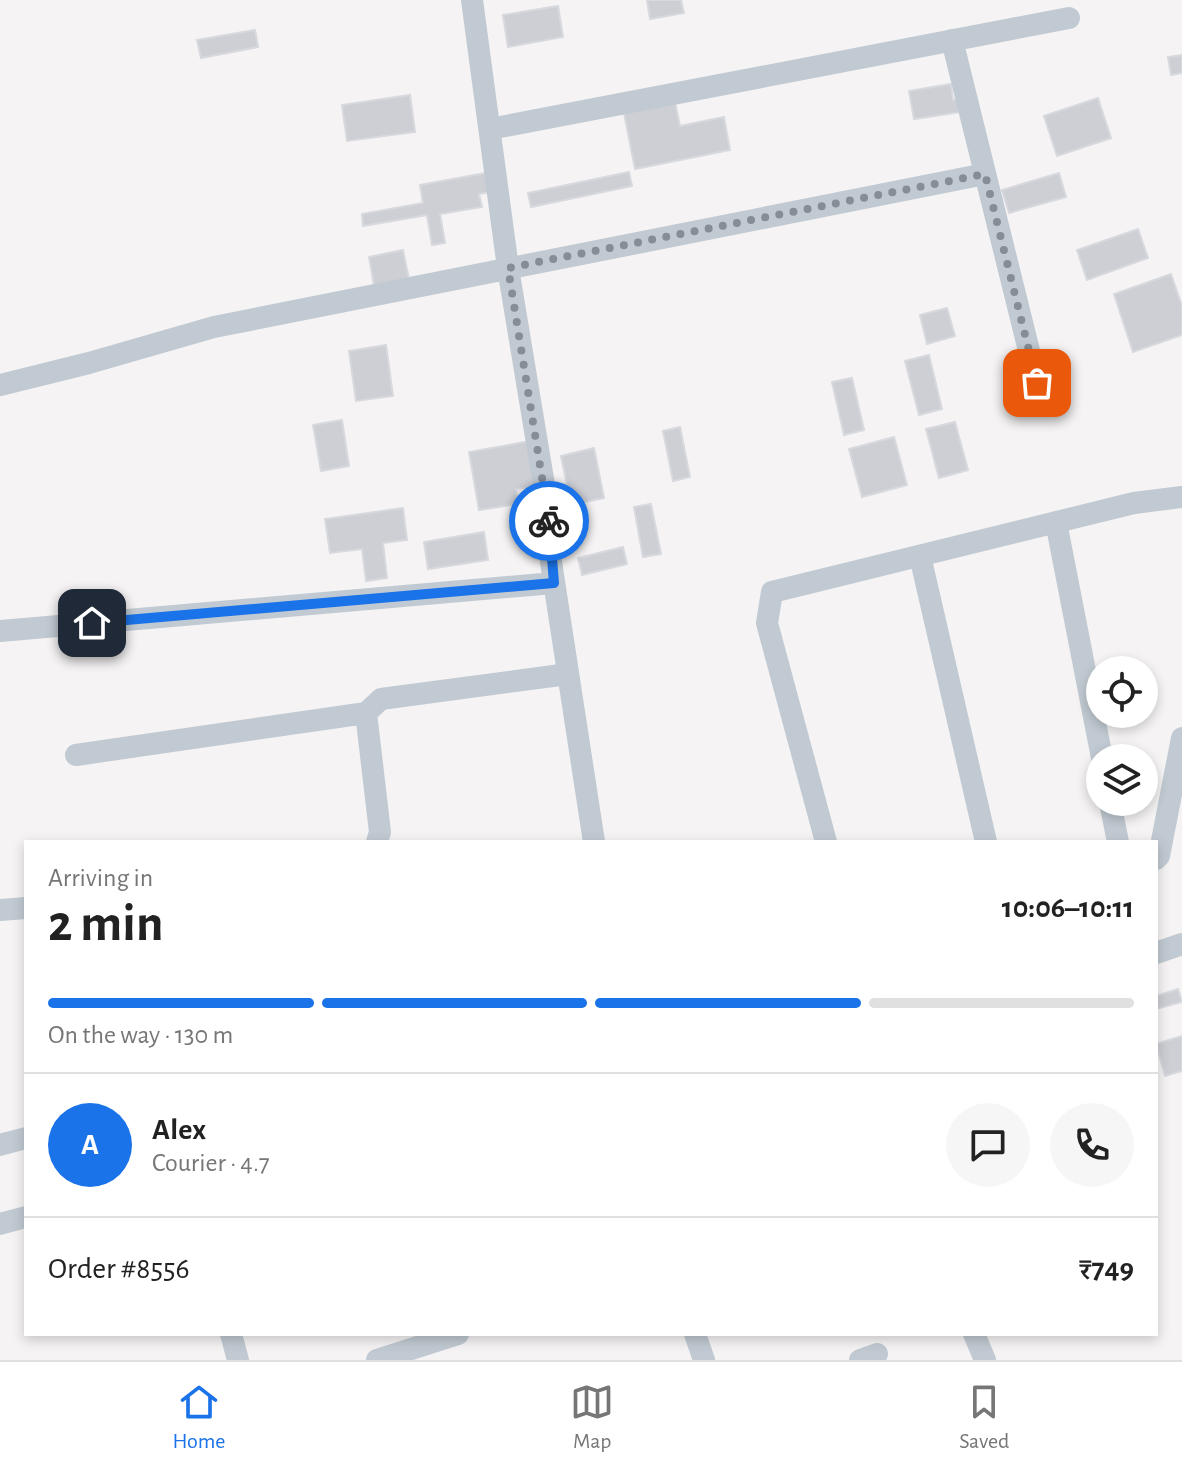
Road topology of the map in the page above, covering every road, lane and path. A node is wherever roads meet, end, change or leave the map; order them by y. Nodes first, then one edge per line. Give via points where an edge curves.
1 (472, 0) edge
2 (1069, 18) dead end
3 (952, 40) junction
4 (490, 129) junction
5 (985, 174) junction
6 (508, 268) junction
7 (1037, 383) dead end
8 (0, 385) edge
9 (1182, 497) edge
10 (1056, 522) junction
11 (920, 556) junction
12 (554, 583) junction
13 (0, 631) edge
14 (568, 674) junction
15 (366, 713) junction
16 (1182, 738) edge
17 (1099, 744) edge
18 (76, 755) dead end
19 (1113, 816) edge
20 (378, 840) edge
21 (594, 840) edge
22 (825, 840) edge
23 (986, 840) edge
24 (1118, 840) edge
25 (1158, 857) edge
26 (24, 908) edge
27 (0, 910) edge
28 (1182, 944) edge
29 (1158, 952) edge
30 (24, 1138) edge
31 (1, 1140) edge
32 (24, 1218) edge
33 (0, 1224) edge
34 (232, 1336) edge
35 (452, 1336) edge
36 (696, 1336) edge
37 (975, 1336) edge
38 (238, 1360) edge
39 (377, 1360) edge
40 (704, 1360) edge
41 (985, 1360) edge

1 - 4 street
2 - 3 street
3 - 4 street
3 - 5 street
4 - 6 street
5 - 6 street
5 - 7 street
6 - 8 street via 214,327
6 - 12 street via 549,515
9 - 10 street
10 - 11 street
10 - 17 street
11 - 22 street via 772,592 767,623
11 - 23 street
12 - 13 street
12 - 14 street
14 - 15 street via 381,699
14 - 21 street
15 - 18 street
15 - 20 street
16 - 25 street
19 - 24 street
26 - 27 street
28 - 29 street
30 - 31 street
32 - 33 street
34 - 38 street
35 - 39 street
36 - 40 street
37 - 41 street

